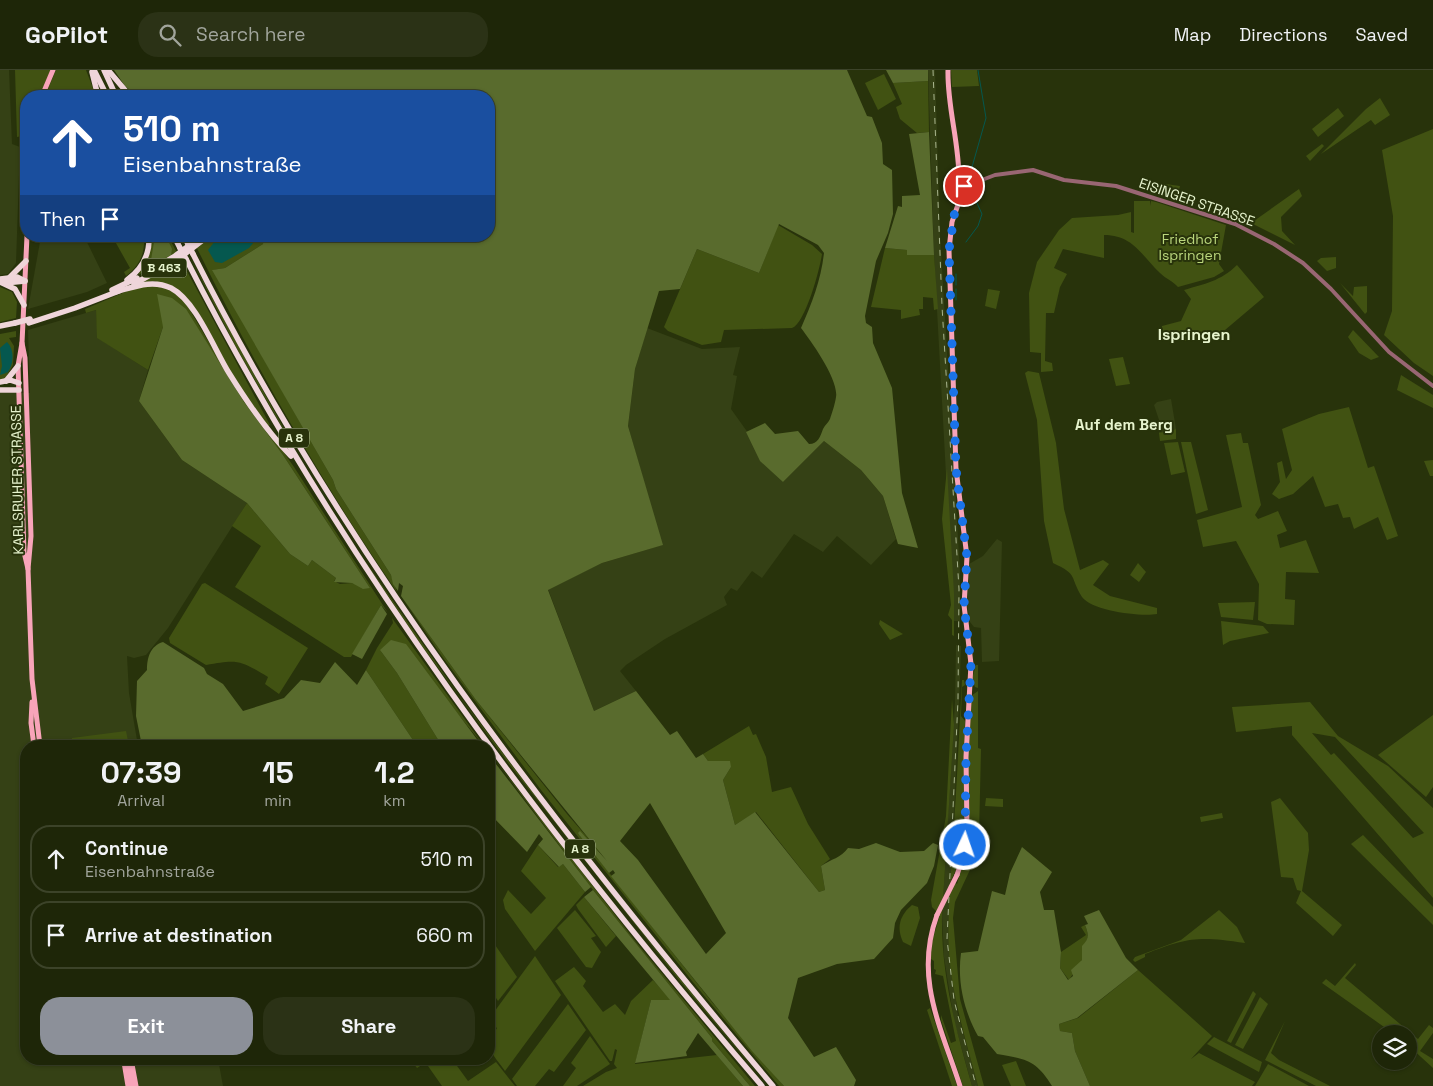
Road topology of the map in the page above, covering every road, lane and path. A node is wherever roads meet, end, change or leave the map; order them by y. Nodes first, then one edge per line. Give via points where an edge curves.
1 (53, 70) edge
2 (93, 70) edge
3 (104, 70) edge
4 (948, 70) edge
5 (109, 71) edge
6 (45, 90) edge
7 (97, 90) edge
8 (104, 90) edge
9 (113, 90) edge
10 (125, 90) edge
11 (974, 183) junction
12 (961, 184) junction
13 (966, 190) junction
14 (958, 196) junction
15 (27, 242) edge
16 (148, 242) edge
17 (177, 242) edge
18 (187, 242) edge
19 (194, 242) edge
20 (202, 242) edge
21 (26, 261) junction
22 (10, 277) junction
23 (0, 281) edge
24 (25, 281) junction
25 (114, 291) junction
26 (24, 305) junction
27 (0, 328) edge
28 (22, 343) junction
29 (18, 366) junction
30 (3, 381) edge
31 (19, 383) junction
32 (1433, 386) edge
33 (0, 390) edge
34 (19, 390) junction
35 (26, 390) junction
36 (298, 462) junction
37 (28, 569) junction
38 (33, 700) junction
39 (34, 740) edge
40 (39, 740) edge
41 (486, 740) edge
42 (495, 752) edge
43 (127, 1065) edge
44 (129, 1065) edge
45 (128, 1086) edge
46 (134, 1086) edge
47 (762, 1086) edge
48 (773, 1086) edge
49 (960, 1086) edge

1 - 6 main road
2 - 7 highway
2 - 8 highway
3 - 9 highway
4 - 12 main road
5 - 10 highway
11 - 12 street
11 - 13 street
11 - 32 street, EISINGER STRASSE via 995,175 1033,170 1064,180 1116,186 1252,232 1303,263 1389,352
12 - 13 main road
12 - 14 main road via 952,189
13 - 14 main road
14 - 49 main road, bridge via 949,250 956,469 967,557 964,605 971,664 966,757 967,831 957,875 937,915 927,952 927,970 932,1001
15 - 21 main road, KARLSRUHER STRASSE
16 - 25 highway via 142,266
17 - 36 highway, A 8, bridge via 240,362
18 - 48 highway, A 8, bridge via 285,424 396,601 477,715 568,833
19 - 25 highway, B 463 via 168,261
20 - 25 highway, B 463 via 170,264
21 - 22 highway
21 - 24 main road, KARLSRUHER STRASSE
22 - 23 highway
22 - 24 highway
23 - 24 highway
23 - 26 highway via 15,289
24 - 26 main road, KARLSRUHER STRASSE
25 - 27 highway, B 463, bridge via 75,308
25 - 36 highway via 155,284 172,289 183,298 242,392 281,445
26 - 28 main road, KARLSRUHER STRASSE
28 - 29 main road, KARLSRUHER STRASSE
28 - 35 main road, KARLSRUHER STRASSE
29 - 30 highway
29 - 31 main road, KARLSRUHER STRASSE
30 - 31 highway
31 - 34 main road, KARLSRUHER STRASSE
31 - 35 main road, KARLSRUHER STRASSE
33 - 34 highway
34 - 35 main road, KARLSRUHER STRASSE
34 - 37 main road, KARLSRUHER STRASSE via 24,552
35 - 37 main road, KARLSRUHER STRASSE via 31,544
36 - 41 highway, A 8 via 392,610
37 - 38 main road, KARLSRUHER STRASSE
38 - 39 main road, KARLSRUHER STRASSE
38 - 40 main road, KARLSRUHER STRASSE
42 - 47 highway, A 8 via 630,926
43 - 45 main road
44 - 46 main road

